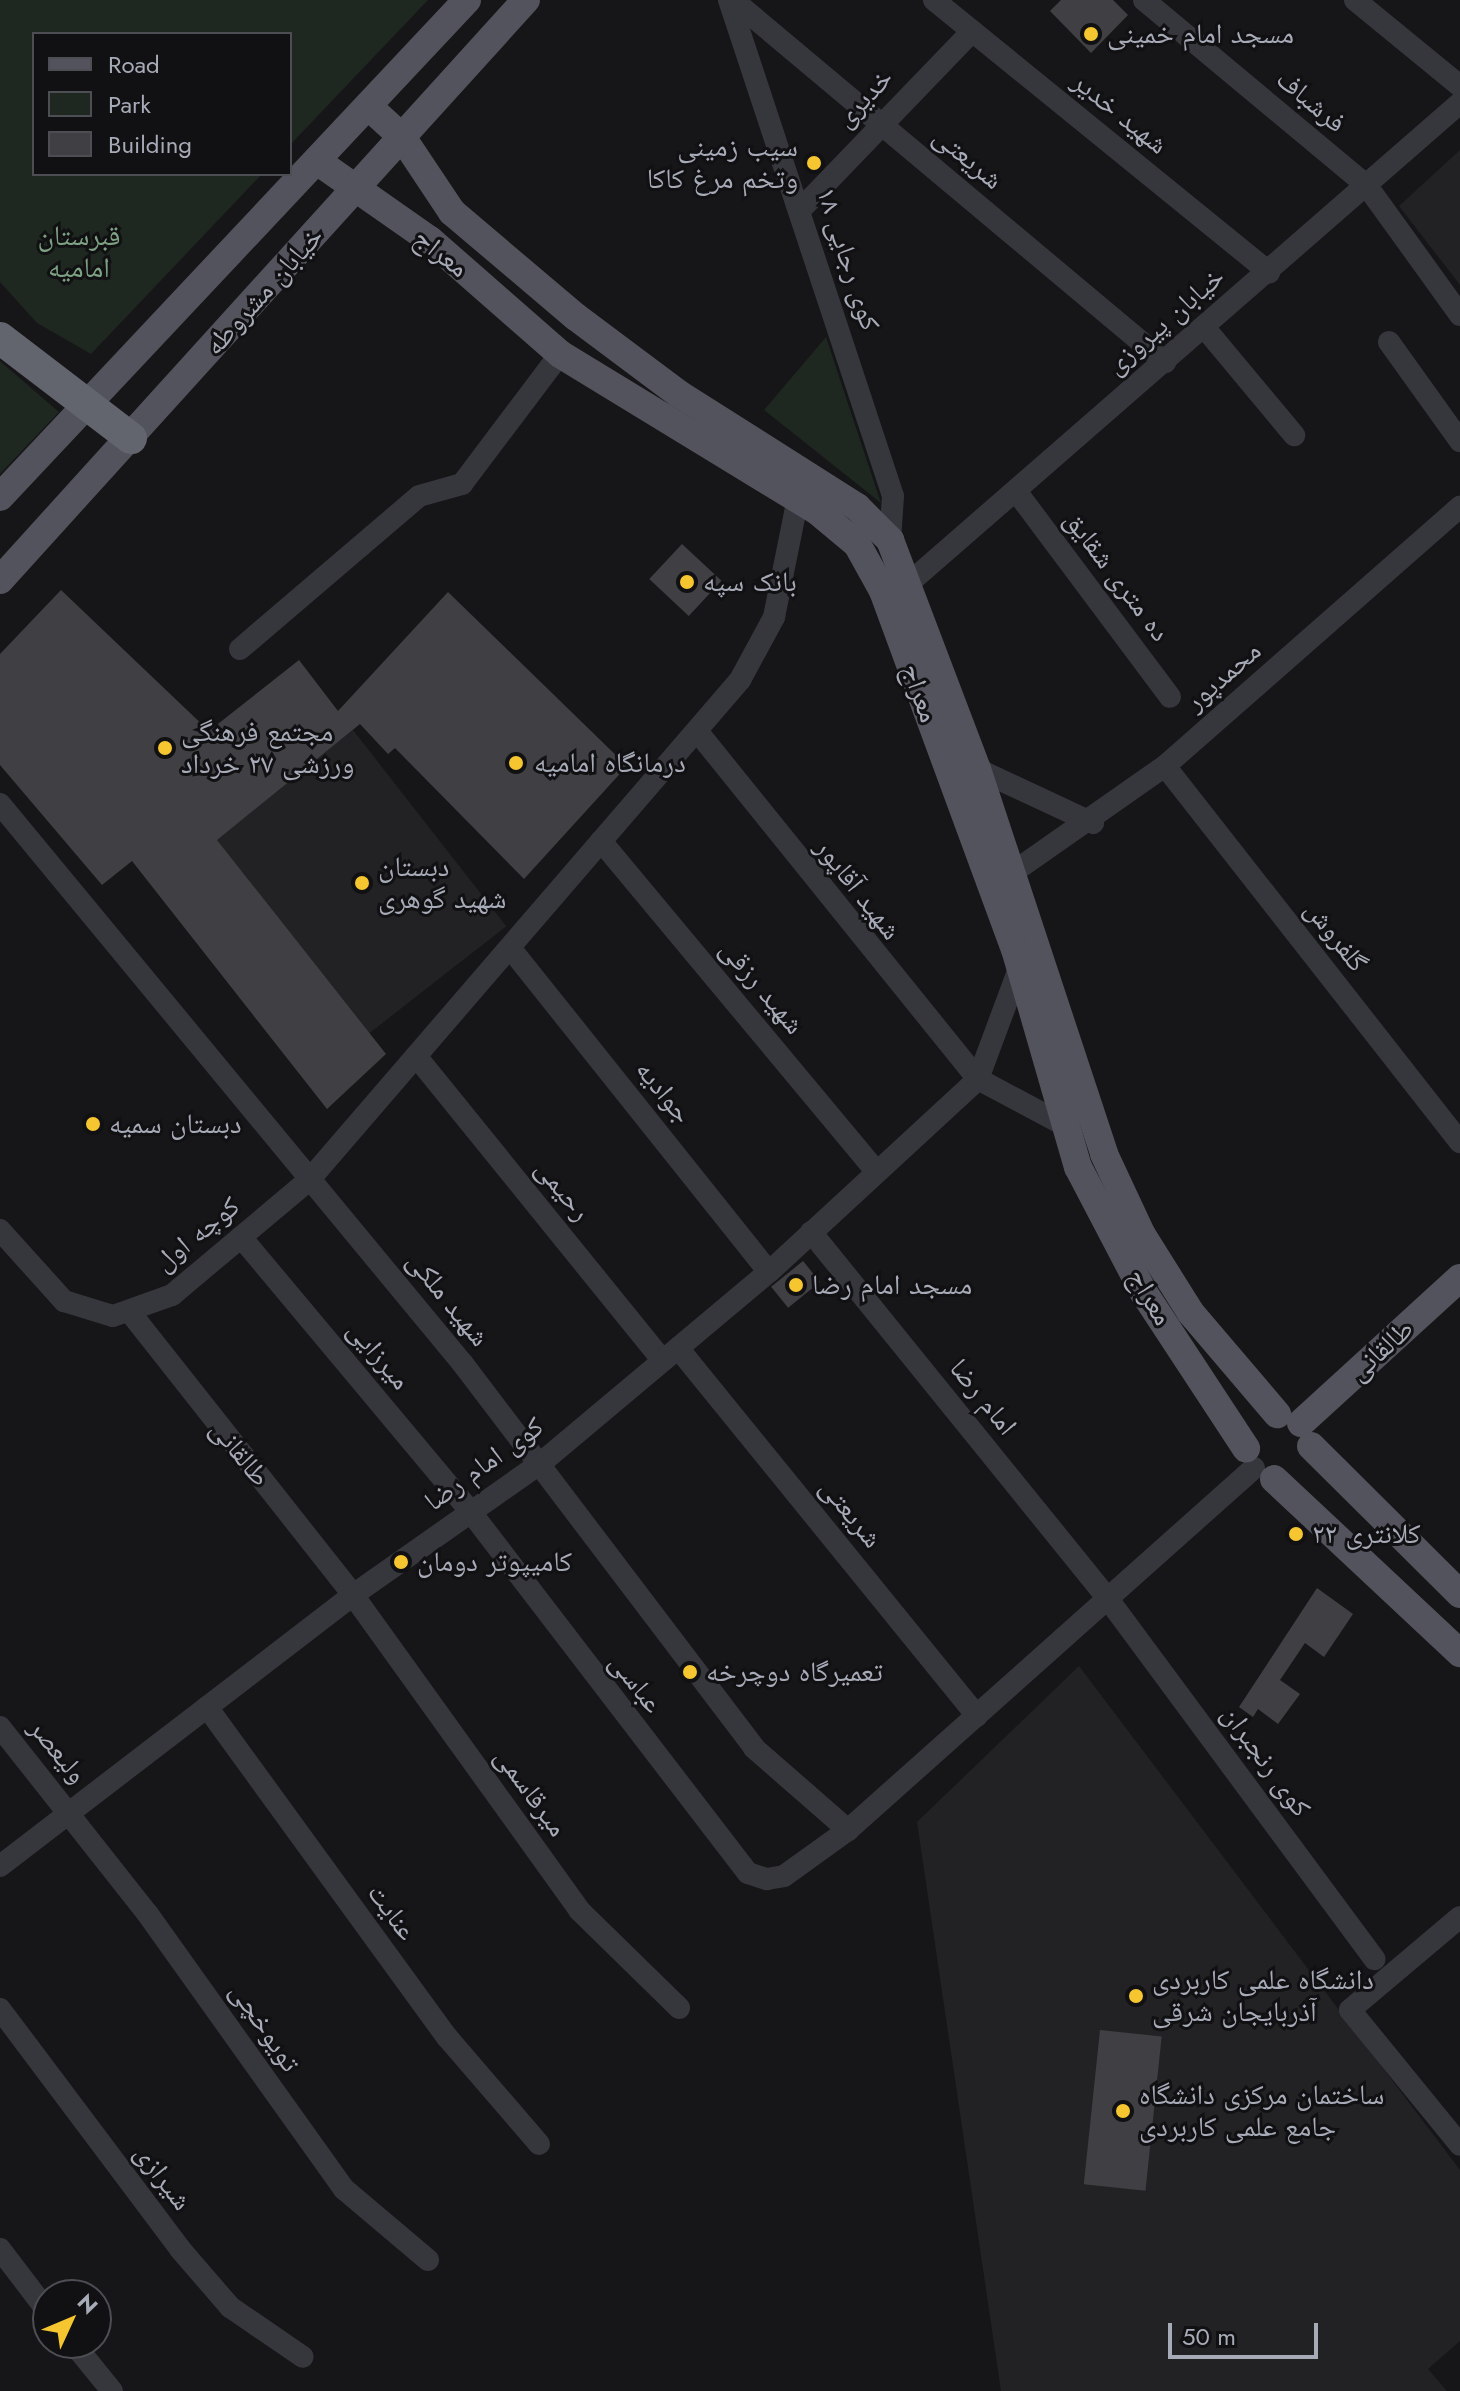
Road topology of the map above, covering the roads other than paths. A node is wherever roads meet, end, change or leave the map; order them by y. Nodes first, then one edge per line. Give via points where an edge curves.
1 (467, 0) edge
2 (731, 0) edge
3 (934, 0) edge
4 (1144, 0) edge
5 (1355, 0) edge
6 (515, 4) edge
7 (972, 31) junction
8 (1460, 86) edge
9 (1460, 103) edge
10 (368, 106) junction
11 (880, 124) junction
12 (402, 137) junction
13 (317, 161) junction
14 (1367, 186) junction
15 (353, 192) junction
16 (801, 209) junction
17 (452, 212) junction
18 (430, 240) junction
19 (1269, 272) junction
20 (1460, 315) edge
21 (1204, 327) junction
22 (0, 338) edge
23 (1389, 342) dead end
24 (560, 354) junction
25 (1165, 362) junction
26 (84, 407) junction
27 (1294, 435) dead end
28 (131, 438) junction
29 (1460, 441) edge
30 (1016, 491) junction
31 (0, 497) edge
32 (798, 498) junction
33 (1460, 507) edge
34 (890, 540) junction
35 (0, 580) edge
36 (909, 583) junction
37 (240, 649) dead end
38 (1170, 697) dead end
39 (697, 731) junction
40 (1165, 766) junction
41 (977, 769) junction
42 (0, 804) edge
43 (1093, 823) junction
44 (601, 841) junction
45 (1012, 873) junction
46 (511, 949) junction
47 (1020, 966) junction
48 (416, 1056) junction
49 (978, 1079) junction
50 (1066, 1126) junction
51 (1460, 1142) edge
52 (876, 1171) junction
53 (310, 1179) junction
54 (0, 1230) edge
55 (811, 1232) junction
56 (241, 1237) junction
57 (769, 1272) junction
58 (1460, 1278) edge
59 (129, 1311) junction
60 (670, 1354) junction
61 (1296, 1428) junction
62 (541, 1463) junction
63 (1258, 1465) junction
64 (470, 1511) junction
65 (1460, 1594) edge
66 (353, 1595) junction
67 (1108, 1599) junction
68 (1460, 1653) edge
69 (207, 1707) junction
70 (977, 1716) junction
71 (0, 1727) edge
72 (69, 1813) junction
73 (848, 1830) junction
74 (0, 1866) edge
75 (1460, 1917) edge
76 (1374, 1959) dead end
77 (679, 2008) dead end
78 (0, 2009) edge
79 (539, 2144) dead end
80 (1460, 2145) edge
81 (0, 2249) edge
82 (428, 2260) dead end
83 (32, 2291) edge
84 (303, 2357) dead end
85 (86, 2359) edge
86 (112, 2391) edge

1 - 10 main road, خیابان مشروطه
2 - 11 street, شریعتی
2 - 16 street, کوی رجایی ۱۸
3 - 7 street, شهید خدیر
4 - 14 street, فرشباف
5 - 8 street
6 - 12 main road, خیابان مشروطه
7 - 11 street, خدیری
7 - 19 street, شهید خدیر
9 - 14 street, خیابان پیروزی
10 - 12 main road, معراج
10 - 13 main road, خیابان مشروطه
11 - 16 street, خدیری
11 - 25 street, شریعتی
12 - 15 main road, خیابان مشروطه
12 - 17 main road, معراج
13 - 15 main road, معراج
13 - 26 main road, خیابان مشروطه
14 - 19 street, خیابان پیروزی
14 - 20 street, فرشباف
15 - 18 main road, معراج
15 - 28 main road, خیابان مشروطه
16 - 34 street, کوی رجایی ۱۸ via 893,496
17 - 18 main road
17 - 34 main road, معراج via 679,394 857,507
18 - 24 main road, معراج
19 - 21 street, خیابان پیروزی
21 - 25 street, خیابان پیروزی
21 - 27 street
22 - 26 highway
23 - 29 street
24 - 32 main road, معراج
24 - 37 street via 462,484 419,496
25 - 30 street, خیابان پیروزی
26 - 28 highway
26 - 31 main road, خیابان مشروطه
28 - 35 main road, خیابان مشروطه
30 - 36 street, خیابان پیروزی
30 - 38 street, ده متری شقایق
32 - 39 street, کوچه اول via 774,617 740,680
32 - 47 main road, معراج via 857,544 883,591
33 - 40 street, محمدپور
34 - 36 main road, معراج
36 - 41 main road, معراج
39 - 44 street, کوچه اول
39 - 49 street, شهید آقاپور
40 - 43 street, محمدپور
40 - 51 street, گلفروش
41 - 43 street
41 - 45 main road, معراج
42 - 53 street, شهید ملکی
43 - 45 street, محمدپور
44 - 46 street, کوچه اول
44 - 52 street, شهید رزقی
45 - 61 main road, معراج via 1104,1154 1142,1235 1191,1313
46 - 48 street, کوچه اول
46 - 57 street, جوادیه
47 - 49 street
47 - 50 main road, معراج
48 - 53 street, کوچه اول
48 - 60 street, رحیمی
49 - 50 street
49 - 52 street, کوی امام رضا
50 - 63 main road, معراج via 1078,1167 1144,1293
52 - 55 street, کوی امام رضا
53 - 56 street, کوچه اول
53 - 62 street, شهید ملکی
54 - 59 street, کوچه اول via 64,1301 113,1316
55 - 57 street, کوی امام رضا
55 - 67 street, امام رضا
56 - 59 street, کوچه اول via 172,1295
56 - 64 street, میرزایی
57 - 60 street, کوی امام رضا
58 - 61 main road, طالقانی
59 - 66 street, طالقانی
60 - 62 street, کوی امام رضا
60 - 70 street, شریعتی
61 - 63 main road via 1251,1428
61 - 63 main road via 1295,1474
61 - 65 main road, معراج
62 - 64 street, کوی امام رضا
62 - 73 street, شهید ملکی via 608,1564 754,1748
63 - 67 street
63 - 68 main road, معراج
64 - 66 street, کوی امام رضا
64 - 73 street, عباسی via 748,1873 767,1879 784,1876
66 - 69 street, کوی امام رضا
66 - 77 street, میرقاسمی via 579,1910
67 - 70 street
67 - 76 street, کوی رنجبران
69 - 72 street, کوی امام رضا
69 - 79 street, عنایت via 447,2037
70 - 73 street
71 - 72 street, ولیعصر
72 - 74 street, کوی امام رضا
72 - 82 street, تویوخچی via 344,2189
75 - 80 street via 1350,2010
78 - 84 street, شیرازی via 180,2249 230,2307
81 - 83 street
85 - 86 street

